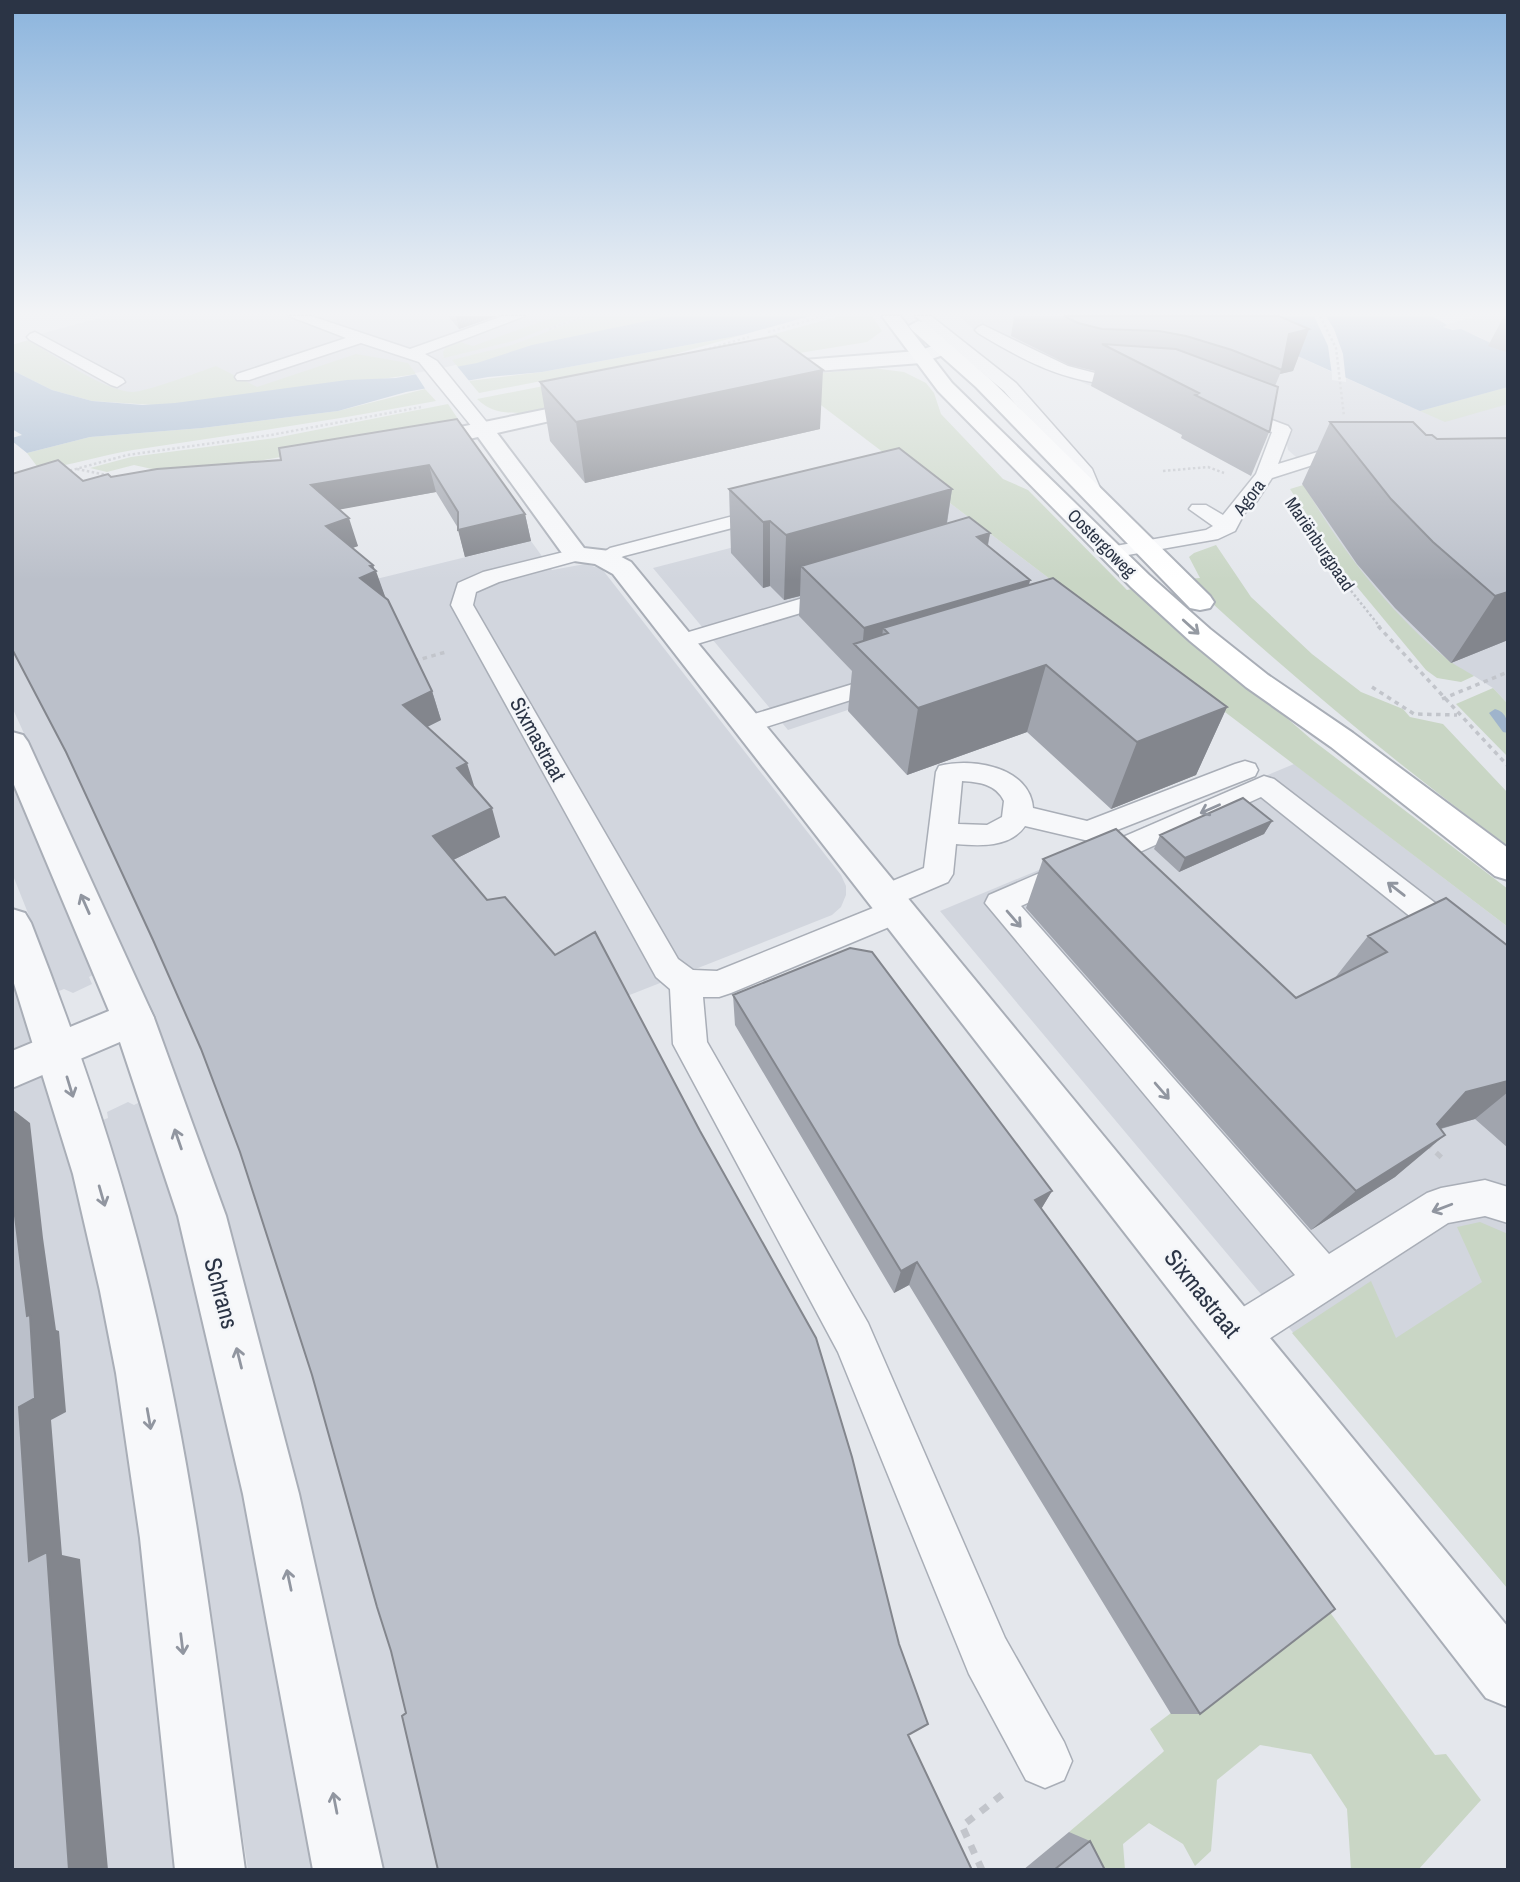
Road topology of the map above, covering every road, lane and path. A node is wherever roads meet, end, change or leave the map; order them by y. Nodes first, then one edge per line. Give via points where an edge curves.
1 (463, 404) edge
2 (601, 404) edge
3 (962, 404) edge
4 (1003, 404) edge
5 (1025, 404) edge
6 (1219, 404) edge
7 (1342, 404) edge
8 (483, 429) junction
9 (439, 438) edge
10 (1369, 441) edge
11 (1348, 448) junction
12 (1265, 474) junction
13 (54, 475) edge
14 (106, 475) edge
15 (1093, 495) junction
16 (1287, 495) dead end
17 (797, 506) edge
18 (1199, 509) dead end
19 (1228, 527) junction
20 (1144, 547) junction
21 (1111, 552) junction
22 (591, 557) junction
23 (864, 586) edge
24 (483, 642) junction
25 (680, 642) junction
26 (404, 663) edge
27 (915, 672) edge
28 (1508, 672) edge
29 (1371, 688) dead end
30 (1442, 699) junction
31 (1458, 715) junction
32 (747, 725) junction
33 (1342, 740) junction
34 (12, 742) edge
35 (1508, 766) edge
36 (1245, 770) dead end
37 (1018, 815) junction
38 (943, 833) junction
39 (1508, 867) edge
40 (889, 905) junction
41 (12, 923) edge
42 (1508, 976) edge
43 (686, 983) junction
44 (133, 1018) junction
45 (35, 1060) edge
46 (1508, 1205) edge
47 (1324, 1278) junction
48 (1237, 1335) junction
49 (1508, 1676) edge
50 (1045, 1761) joint
51 (210, 1870) edge
52 (348, 1870) edge
53 (982, 1870) edge

1 - 8 lane, Sixmastraat
2 - 8 street
3 - 21 main road, Oostergoweg
4 - 15 main road, Oostergoweg
5 - 15 lane, Oostergoweg via 1085,474
6 - 12 lane via 1282,430
7 - 11 path
8 - 9 street
8 - 22 street, Sixmastraat
10 - 11 lane, Agora
11 - 12 lane, Agora
12 - 19 lane, Agora
13 - 14 path via 76,469
15 - 20 main road, Oostergoweg
16 - 30 path, Mariënburgpaad via 1322,554
17 - 22 lane
18 - 19 lane
19 - 20 lane, Agora via 1211,535
20 - 21 lane, Agora
20 - 33 main road, Oostergoweg
21 -> 33 main road, Oostergoweg via 1200,635
22 - 24 lane, Sixmastraat via 491,577 466,588 462,605
22 - 25 street, Sixmastraat via 622,568
23 - 25 lane
24 - 26 path
24 - 43 lane, Sixmastraat via 667,968
25 - 32 street, Sixmastraat
27 - 32 lane
28 - 30 path
29 - 31 path via 1414,714
30 - 31 path, Mariënburgpaad
31 - 35 path, Mariënburgpaad
32 - 40 street, Sixmastraat
33 - 39 main road, Oostergoweg
44 -> 34 street, Schrans
36 - 37 lane via 1089,831
37 - 38 lane via 1002,831 988,835
37 - 38 lane via 1020,805 1008,785 982,774 949,772
38 - 40 lane via 938,874
40 - 43 lane via 719,984
40 - 48 street, Sixmastraat
41 - 45 street
42 -> 47 lane via 1264,785 1000,903
43 - 50 lane via 690,1044 853,1338 987,1656
44 - 45 street
52 -> 44 street, Schrans via 271,1494 234,1340 186,1164
45 -> 51 street via 107,1211 168,1527
46 -> 47 lane via 1485,1198 1441,1206
47 - 48 lane
48 - 49 street, Sixmastraat
50 - 53 path via 962,1826

